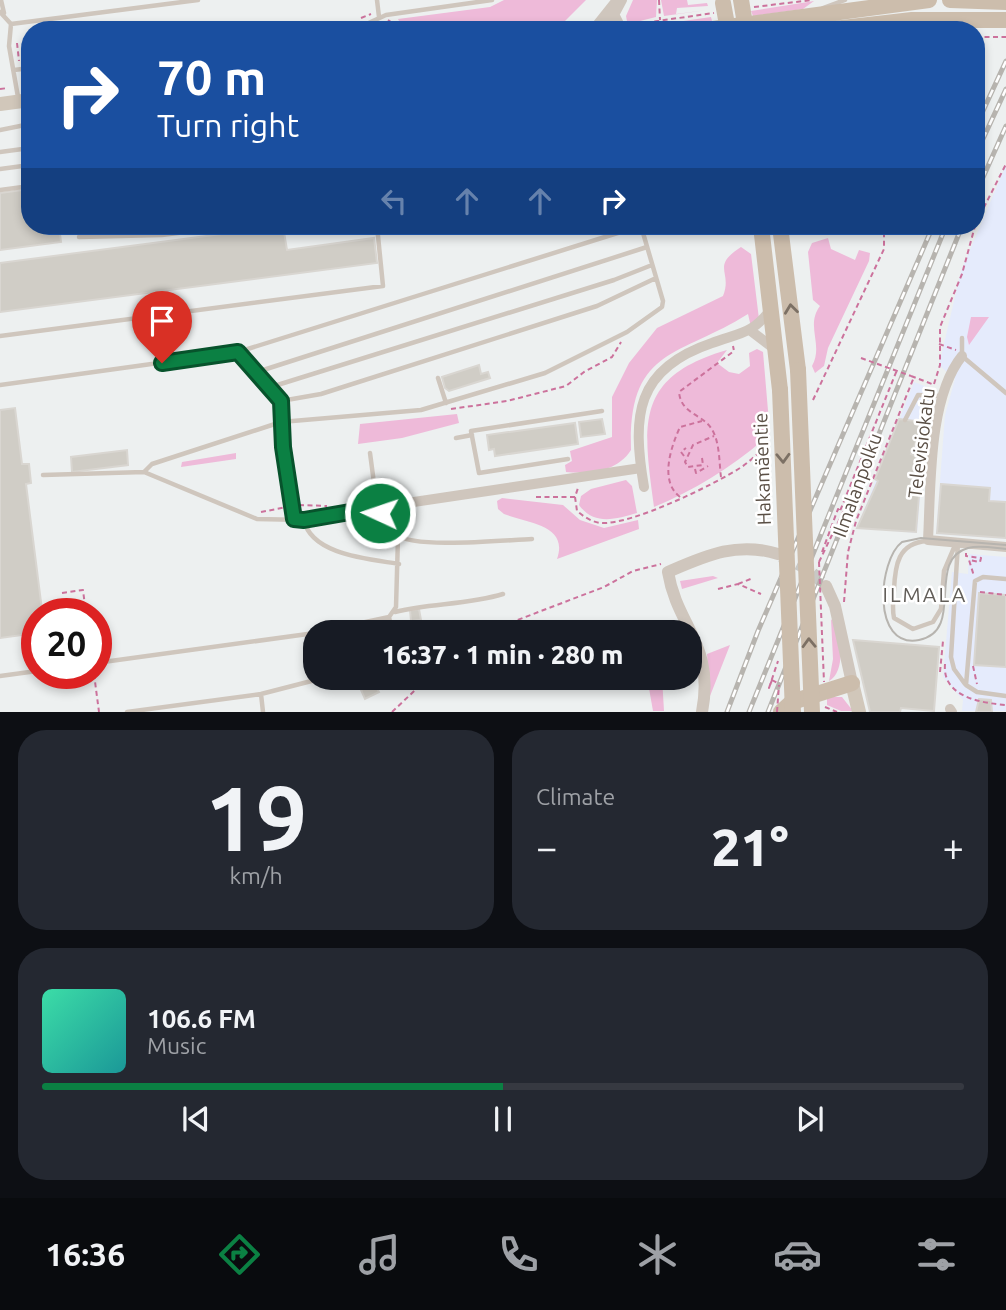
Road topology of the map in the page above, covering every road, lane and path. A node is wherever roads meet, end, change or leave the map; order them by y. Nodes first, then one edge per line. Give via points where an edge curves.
1 (1, 0) edge
2 (198, 0) edge
3 (377, 0) edge
4 (492, 0) edge
5 (620, 0) edge
6 (659, 0) edge
7 (740, 0) edge
8 (761, 0) edge
9 (845, 0) edge
10 (931, 0) edge
11 (950, 0) edge
12 (956, 0) edge
13 (722, 1) edge
14 (981, 1) edge
15 (1006, 2) edge
16 (763, 6) dead end
17 (2, 13) edge
18 (812, 14) junction
19 (386, 15) junction
20 (615, 16) junction
21 (379, 17) junction
22 (1006, 20) edge
23 (28, 21) edge
24 (371, 21) edge
25 (388, 21) edge
26 (601, 21) edge
27 (612, 21) edge
28 (618, 21) edge
29 (660, 21) edge
30 (726, 21) edge
31 (744, 21) edge
32 (765, 21) edge
33 (930, 21) edge
34 (935, 21) edge
35 (964, 21) edge
36 (21, 22) edge
37 (12, 23) junction
38 (985, 37) edge
39 (1006, 37) edge
40 (20, 69) junction
41 (13, 70) junction
42 (21, 74) edge
43 (21, 87) edge
44 (21, 97) edge
45 (0, 104) edge
46 (21, 126) edge
47 (1, 129) edge
48 (21, 149) edge
49 (0, 152) edge
50 (1006, 164) edge
51 (21, 166) edge
52 (0, 169) edge
53 (21, 187) edge
54 (0, 190) edge
55 (985, 206) edge
56 (162, 235) edge
57 (378, 235) edge
58 (611, 235) edge
59 (643, 235) edge
60 (762, 235) edge
61 (781, 235) edge
62 (884, 235) edge
63 (973, 235) edge
64 (79, 237) dead end
65 (647, 247) junction
66 (652, 265) junction
67 (656, 278) junction
68 (772, 308) junction
69 (751, 331) junction
70 (627, 332) junction
71 (0, 335) edge
72 (730, 337) junction
73 (962, 338) dead end
74 (938, 344) junction
75 (777, 351) junction
76 (238, 352) junction
77 (962, 356) junction
78 (862, 358) dead end
79 (897, 370) junction
80 (257, 372) junction
81 (912, 376) junction
82 (438, 378) dead end
83 (0, 385) edge
84 (271, 387) junction
85 (1006, 393) edge
86 (941, 396) junction
87 (812, 400) dead end
88 (281, 401) junction
89 (446, 403) junction
90 (450, 409) dead end
91 (602, 411) dead end
92 (923, 412) dead end
93 (905, 420) dead end
94 (702, 421) junction
95 (922, 421) dead end
96 (281, 422) junction
97 (472, 435) junction
98 (715, 435) junction
99 (456, 438) dead end
100 (775, 439) dead end
101 (686, 448) dead end
102 (370, 453) dead end
103 (685, 456) junction
104 (702, 458) dead end
105 (568, 459) dead end
106 (708, 466) dead end
107 (688, 467) junction
108 (641, 468) junction
109 (696, 468) junction
110 (144, 472) junction
111 (685, 473) dead end
112 (43, 475) dead end
113 (580, 477) junction
114 (721, 478) junction
115 (644, 487) dead end
116 (536, 497) dead end
117 (575, 497) junction
118 (681, 497) junction
119 (304, 505) dead end
120 (291, 507) junction
121 (378, 507) junction
122 (840, 510) junction
123 (245, 514) junction
124 (327, 515) joint
125 (294, 519) junction
126 (304, 520) junction
127 (834, 520) junction
128 (838, 522) junction
129 (398, 537) junction
130 (532, 539) dead end
131 (928, 540) junction
132 (957, 543) junction
133 (1006, 547) edge
134 (823, 552) junction
135 (966, 552) dead end
136 (778, 555) tunnel mouth
137 (399, 564) junction
138 (667, 567) junction
139 (813, 577) dead end
140 (753, 578) dead end
141 (977, 579) junction
142 (1006, 579) edge
143 (738, 584) junction
144 (826, 586) tunnel mouth
145 (718, 589) dead end
146 (978, 592) dead end
147 (62, 593) dead end
148 (503, 594) dead end
149 (761, 594) dead end
150 (1006, 595) edge
151 (84, 598) edge
152 (843, 606) dead end
153 (395, 612) junction
154 (389, 617) junction
155 (375, 620) edge
156 (390, 620) edge
157 (517, 620) edge
158 (303, 634) edge
159 (948, 634) dead end
160 (943, 641) dead end
161 (782, 652) dead end
162 (112, 661) edge
163 (940, 672) dead end
164 (21, 673) edge
165 (0, 676) edge
166 (781, 676) dead end
167 (303, 683) edge
168 (852, 683) junction
169 (779, 684) junction
170 (966, 685) junction
171 (95, 689) edge
172 (415, 690) edge
173 (261, 694) junction
174 (1006, 696) edge
175 (1006, 705) edge
176 (97, 711) edge
177 (127, 712) edge
178 (263, 712) edge
179 (392, 712) edge
180 (702, 712) edge
181 (779, 712) edge
182 (793, 712) edge
183 (812, 712) edge
184 (859, 712) edge

1 - 17 lane
2 - 23 lane
3 - 21 lane
4 - 19 lane
5 - 20 street
5 - 26 street
6 - 29 path
7 - 31 main road, bridge
8 - 16 path
9 - 18 lane
10 - 18 main road
10 - 33 main road
11 - 12 main road
12 - 14 main road
12 - 34 main road
13 - 30 main road, bridge
14 - 15 main road
17 - 37 lane
18 - 32 main road
19 - 21 lane
19 - 25 path
20 - 27 street
20 - 28 street
21 - 24 lane
22 - 35 main road
36 - 37 lane
37 - 40 path
37 - 41 lane via 8,34
38 - 39 path
40 - 41 lane
40 - 42 path
41 - 43 lane
44 - 45 main road
46 - 47 lane
48 - 49 lane
50 - 55 path
51 - 52 lane
53 - 54 lane
56 - 64 lane
57 - 71 lane via 383,286
58 - 76 lane
59 - 65 lane
60 - 68 main road, Hakamäentie
183 -> 61 main road, Hakamäentie, bridge via 798,370
62 - 87 path via 884,249
63 - 74 path
65 - 66 lane
65 - 80 lane
66 - 67 lane
66 - 84 lane
67 - 70 lane via 662,307
67 - 88 lane via 597,306 321,394
68 - 69 street
68 - 75 main road, Hakamäentie
69 - 72 street
69 - 75 street
70 - 89 lane via 545,373
70 - 90 path via 612,357 566,386
72 - 94 path via 734,351 679,392 685,408
72 - 108 street via 675,360 648,390 638,422
73 - 77 lane
74 - 77 path
74 - 81 path via 940,365 934,384
75 -> 182 main road, Hakamäentie, bridge
76 - 80 lane
76 - 83 lane
77 - 85 lane
77 - 86 street, Televisiokatu
78 - 79 path, bridge
79 - 81 path, bridge
79 - 122 path
80 - 84 lane
81 - 152 path, Ilmalanpolku via 856,521
82 - 89 lane
84 - 88 lane
86 - 93 lane via 918,395
86 - 131 street, Televisiokatu
88 - 96 lane
89 - 96 lane via 422,410
91 - 97 lane via 471,431
92 - 95 path
94 - 98 path
94 - 118 path via 680,427 670,448 669,477
96 - 110 lane via 152,464
96 - 120 lane
97 - 99 lane
97 - 105 lane via 479,473
98 - 103 path via 693,445
98 - 114 path
100 - 114 path
101 - 103 path via 681,452
102 - 121 lane
103 - 107 path
104 - 109 path via 703,465
106 - 109 path via 696,472
107 - 109 path
107 - 111 path
108 - 113 street
108 - 115 street
110 - 112 lane
110 - 123 lane
113 - 117 path
113 - 121 street
114 - 118 path
116 - 117 path
117 - 118 path via 577,511 600,523 633,517
119 - 120 path
120 - 123 path
120 - 125 lane
121 - 124 street
121 - 129 lane via 384,523
122 - 127 path
122 - 128 path
123 - 125 lane via 257,519
124 - 126 lane
125 - 126 lane
126 - 137 lane via 310,535 320,543 366,559
127 - 128 path
127 - 134 path
128 - 134 path
129 - 130 lane via 440,543
129 - 137 lane
131 - 132 street
131 - 132 lane via 907,547 895,569 894,618 913,629 927,627 938,616 944,571
132 - 133 street
132 - 170 lane via 951,657
134 - 139 path
135 - 141 path via 966,556 981,558 981,562 969,560
136 - 138 street via 736,548
137 - 153 lane
138 - 157 path via 633,571
138 - 180 street via 702,657
140 - 143 path
141 - 142 lane
141 - 170 lane
143 - 145 path
143 - 149 path
144 - 168 street via 835,606
146 - 150 path
147 - 151 path via 83,590
148 - 153 lane
153 - 154 lane
154 - 155 lane
154 - 156 lane
158 - 162 lane
159 - 175 path via 946,676 967,699
160 - 163 path
161 - 169 path, bridge via 769,688 772,680
164 - 165 lane
166 - 169 path, bridge
167 - 173 lane
168 - 181 main road via 792,702
168 - 184 main road
169 - 181 path, bridge
170 - 174 lane via 977,692
171 - 176 path
172 - 179 path
173 - 177 lane
173 - 178 lane

